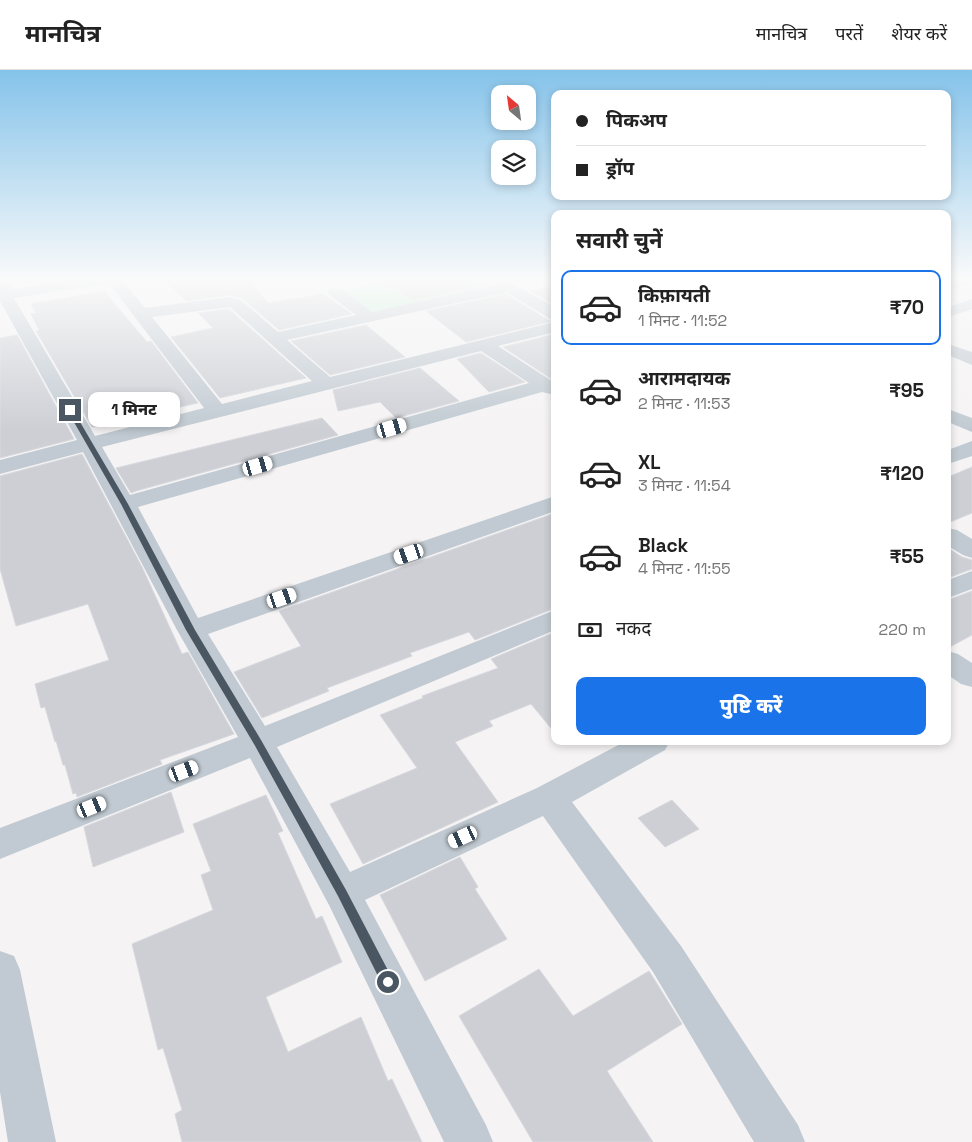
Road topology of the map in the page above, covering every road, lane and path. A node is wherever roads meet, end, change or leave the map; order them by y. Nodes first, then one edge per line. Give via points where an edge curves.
1 (24, 330) edge
2 (154, 330) edge
3 (265, 330) edge
4 (310, 330) edge
5 (543, 330) edge
6 (274, 338) junction
7 (484, 345) junction
8 (951, 350) edge
9 (972, 359) edge
10 (325, 383) junction
11 (550, 388) edge
12 (218, 412) junction
13 (951, 416) edge
14 (972, 426) edge
15 (88, 443) junction
16 (972, 448) edge
17 (951, 457) edge
18 (0, 467) edge
19 (124, 504) junction
20 (551, 504) edge
21 (951, 537) edge
22 (972, 550) edge
23 (972, 579) edge
24 (951, 589) edge
25 (551, 621) edge
26 (191, 630) junction
27 (951, 663) edge
28 (972, 678) edge
29 (258, 742) junction
30 (647, 745) edge
31 (549, 798) junction
32 (0, 844) edge
33 (342, 893) junction
34 (0, 970) edge
35 (32, 1142) edge
36 (469, 1142) edge
37 (781, 1142) edge

1 - 15 street
2 - 12 street
3 - 6 street
4 - 6 street
5 - 7 street
6 - 10 street
7 - 10 street
7 - 11 street
8 - 9 street
10 - 12 street
11 - 19 street
12 - 15 street
13 - 14 street
15 - 18 street
15 - 19 street
16 - 17 street
19 - 26 street
20 - 26 street
21 - 22 street
23 - 24 street
25 - 29 street
26 - 29 street
27 - 28 street
29 - 32 street
29 - 33 street
30 - 31 street
31 - 33 street
31 - 37 street via 667,959
33 - 36 street
34 - 35 street

